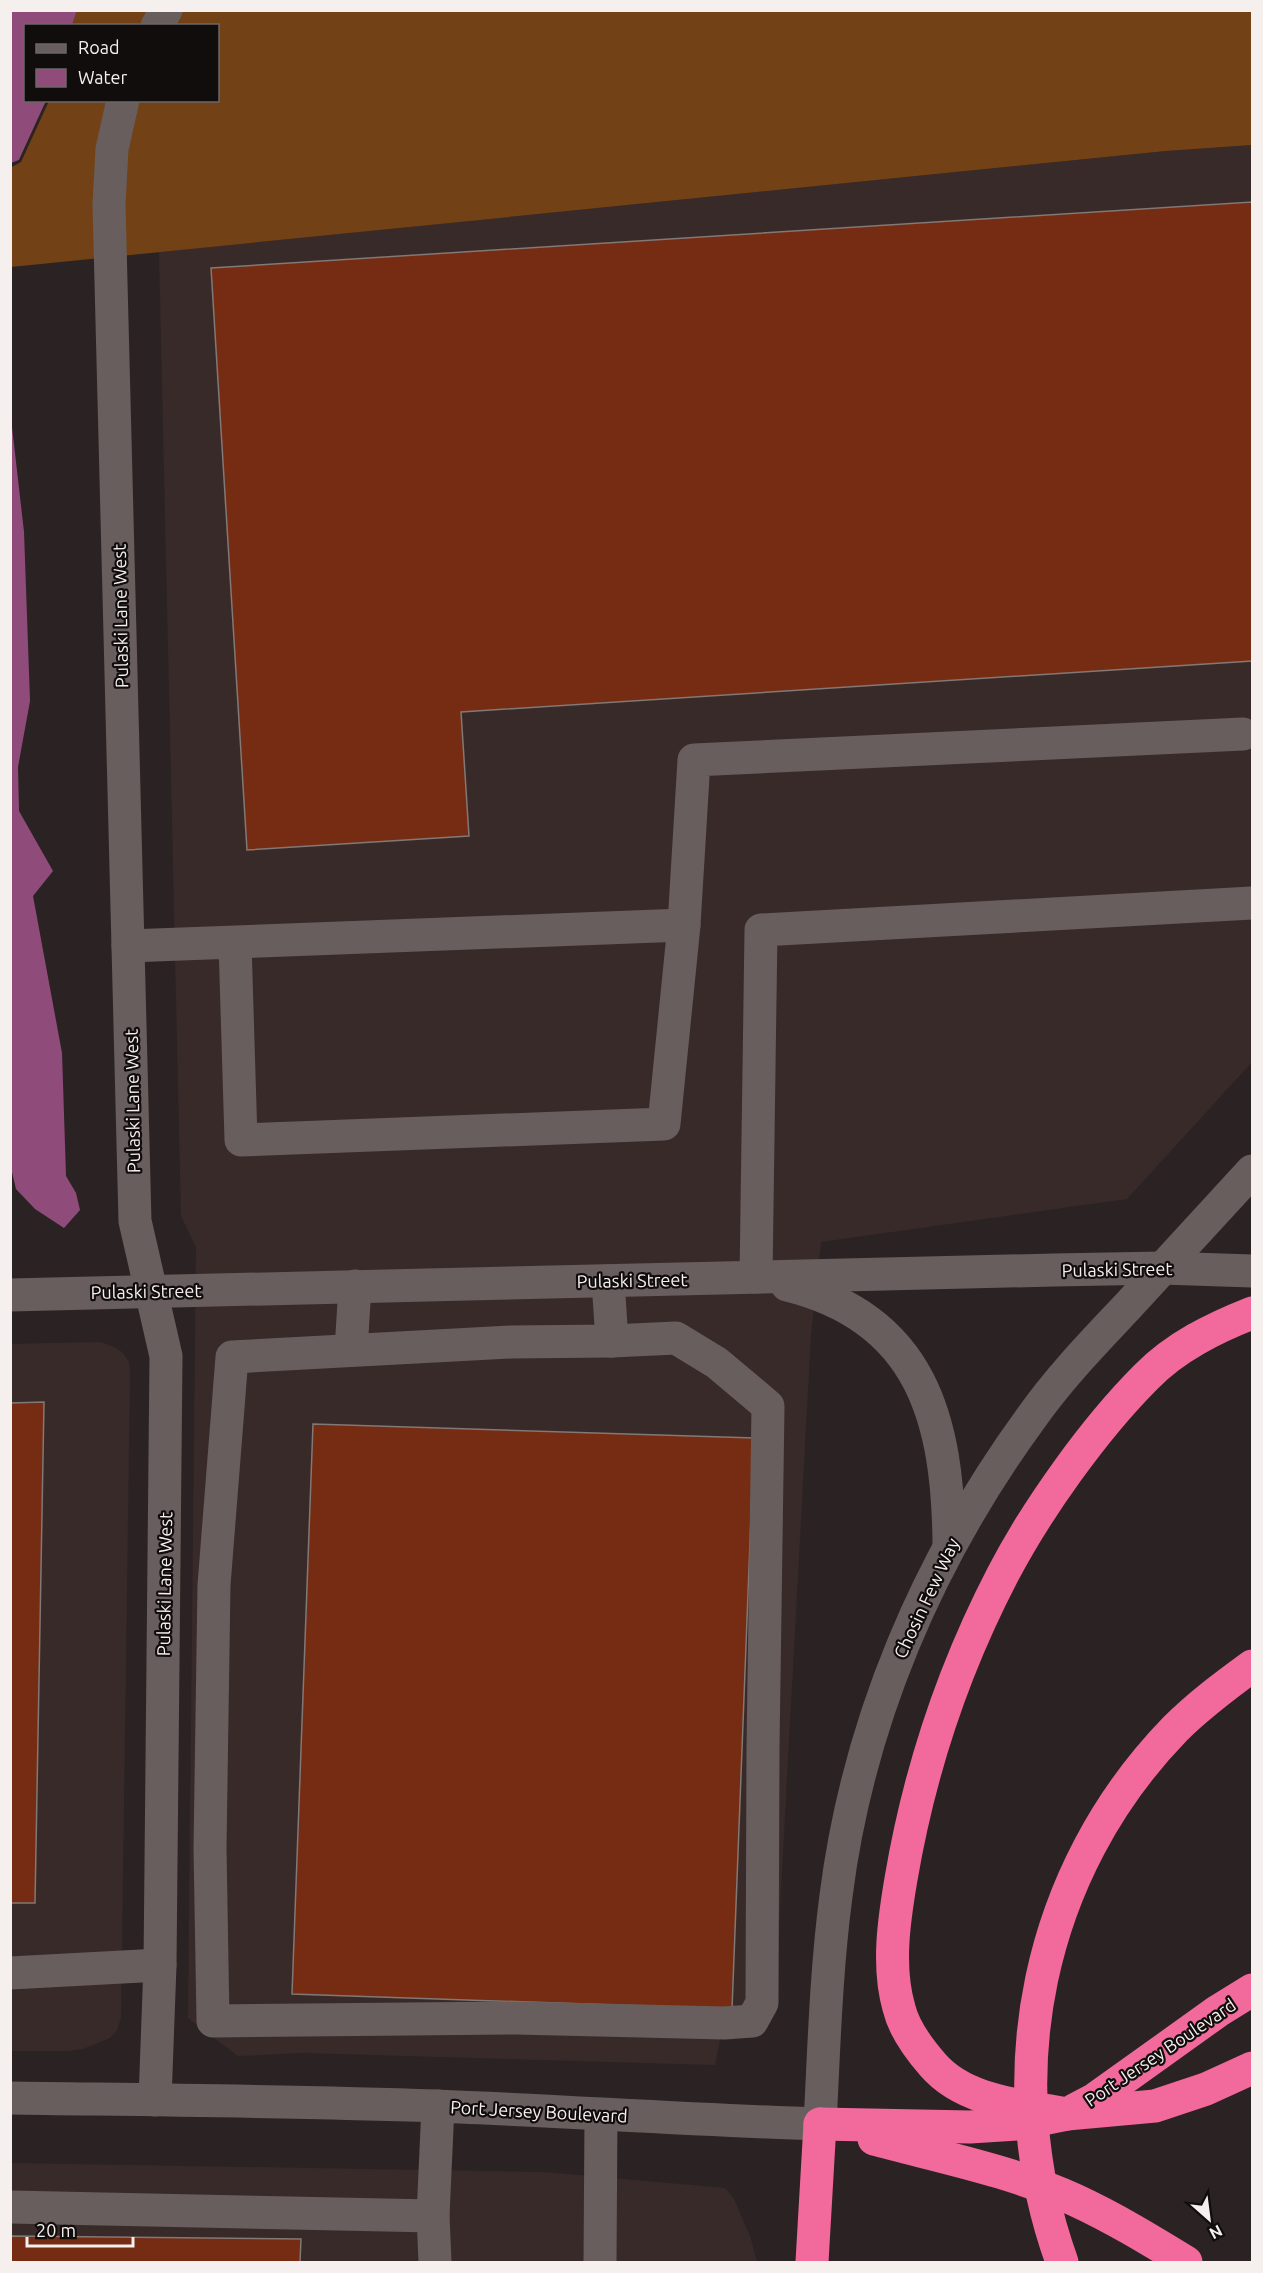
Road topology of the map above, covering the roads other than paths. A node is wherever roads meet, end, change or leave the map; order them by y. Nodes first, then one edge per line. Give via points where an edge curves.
1 (166, 10) edge
2 (159, 24) edge
3 (123, 102) edge
4 (1243, 734) dead end
5 (1252, 903) edge
6 (684, 925) junction
7 (235, 943) junction
8 (128, 946) junction
9 (1252, 1171) edge
10 (1162, 1268) junction
11 (1252, 1271) edge
12 (756, 1277) junction
13 (608, 1281) junction
14 (355, 1286) junction
15 (152, 1291) junction
16 (10, 1294) edge
17 (1252, 1313) edge
18 (612, 1341) junction
19 (351, 1350) junction
20 (949, 1544) junction
21 (1252, 1666) edge
22 (160, 1965) junction
23 (10, 1973) edge
24 (1252, 1990) edge
25 (1252, 2068) edge
26 (10, 2098) edge
27 (155, 2100) junction
28 (438, 2106) junction
29 (1067, 2114) junction
30 (601, 2115) junction
31 (820, 2124) junction
32 (10, 2207) edge
33 (433, 2216) junction
34 (435, 2262) edge
35 (600, 2262) edge
36 (812, 2262) edge
37 (1062, 2262) edge
38 (1186, 2262) edge

1 - 2 street
3 - 8 street, Pulaski Lane West via 112,149 109,204
4 - 6 street via 694,760
5 - 12 street via 761,930
6 - 7 street
6 - 7 street via 664,1124 241,1140
7 - 8 street
8 - 15 street, Pulaski Lane West via 135,1221
9 - 10 street, Chosin Few Way
10 - 11 street, Pulaski Street
10 - 12 street, Pulaski Street
10 - 20 street, Chosin Few Way via 1032,1416
12 - 13 street, Pulaski Street
12 - 20 street via 814,1292 849,1308 876,1327 903,1354 920,1383 944,1460
13 - 14 street, Pulaski Street
13 - 18 street
14 - 15 street, Pulaski Street
14 - 19 street
15 - 16 street, Pulaski Street
15 - 22 street, Pulaski Lane West via 166,1356
17 - 29 highway via 1178,1350 1148,1375 1082,1453 1040,1513 1004,1573 973,1638 924,1772 908,1840 893,1953 895,1988 907,2028 935,2068 951,2082 991,2099
18 - 19 street
18 - 19 street via 676,1338 717,1363 768,1406 762,2003 752,2021 213,2021 210,1848 214,1585 232,1357
20 - 31 street, Chosin Few Way via 888,1683 864,1755 847,1828 835,1908
21 - 37 highway via 1176,1729 1137,1774 1103,1822 1076,1873 1054,1929 1038,1990 1031,2049 1031,2110 1037,2171 1050,2231
22 - 23 street
22 - 27 street, Pulaski Lane West
24 - 29 highway, Port Jersey Boulevard via 1095,2099
25 - 29 highway, Port Jersey Boulevard via 1155,2106
26 - 27 street, Port Jersey Boulevard
27 - 28 street, Port Jersey Boulevard
28 - 30 street, Port Jersey Boulevard
28 - 33 street
29 - 31 highway, Port Jersey Boulevard via 1018,2124 970,2127
30 - 31 street, Port Jersey Boulevard
30 - 35 street
31 - 36 highway
31 - 38 highway via 1017,2178 1073,2199
32 - 33 street
33 - 34 street

